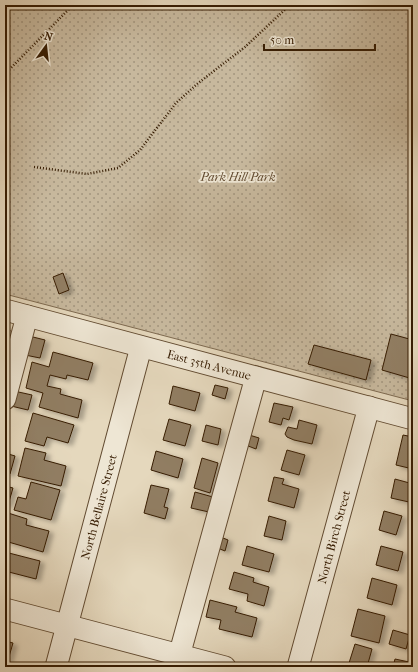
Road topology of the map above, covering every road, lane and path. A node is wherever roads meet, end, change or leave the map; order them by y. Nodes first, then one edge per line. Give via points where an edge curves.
1 (73, 5) edge
2 (290, 5) edge
3 (5, 74) edge
4 (34, 167) dead end
5 (5, 310) edge
6 (27, 316) junction
7 (141, 347) junction
8 (256, 377) junction
9 (5, 399) edge
10 (369, 407) junction
11 (413, 419) edge
12 (5, 609) edge
13 (67, 626) junction
14 (178, 661) edge
15 (56, 667) edge
16 (225, 667) edge
17 (298, 667) edge

1 - 3 path
2 - 4 path via 245,47 196,84 176,103 140,150 118,168 87,174
5 - 6 street, East 35th Avenue
6 - 7 street, East 35th Avenue
6 - 9 street
7 - 8 street, East 35th Avenue
7 - 13 street, North Bellaire Street
8 - 10 street, East 35th Avenue
8 - 14 street
10 - 11 street, East 35th Avenue
10 - 17 street, North Birch Street
12 - 13 street
13 - 14 street
13 - 15 street, North Bellaire Street
14 - 16 street

